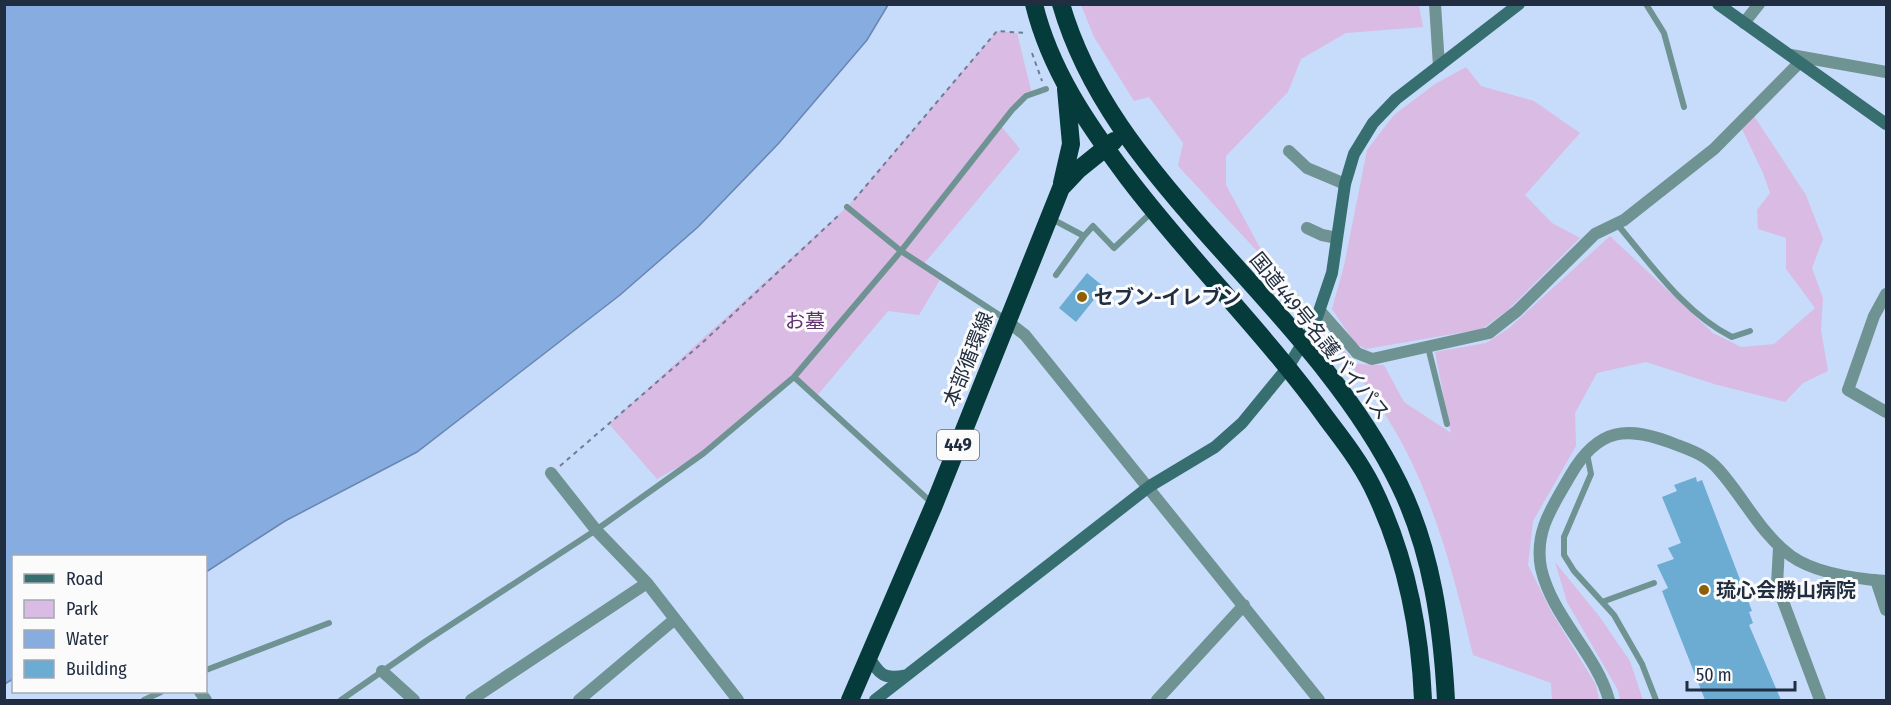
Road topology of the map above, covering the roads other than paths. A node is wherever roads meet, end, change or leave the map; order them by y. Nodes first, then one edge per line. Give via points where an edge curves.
1 (1034, 4) edge
2 (1061, 4) edge
3 (1435, 4) edge
4 (1519, 4) edge
5 (1646, 4) edge
6 (1718, 4) edge
7 (1759, 4) edge
8 (1744, 23) junction
9 (1795, 58) junction
10 (1439, 66) junction
11 (1887, 72) edge
12 (1065, 86) junction
13 (1046, 89) dead end
14 (1684, 107) dead end
15 (1887, 124) edge
16 (1125, 134) junction
17 (1104, 146) junction
18 (1289, 151) dead end
19 (1345, 184) junction
20 (1061, 188) junction
21 (847, 207) road end
22 (1154, 211) junction
23 (1049, 217) junction
24 (1616, 224) junction
25 (1306, 228) dead end
26 (1084, 236) junction
27 (1337, 238) junction
28 (901, 250) junction
29 (1056, 275) dead end
30 (1887, 294) edge
31 (1320, 311) junction
32 (1007, 321) junction
33 (1750, 331) dead end
34 (1303, 346) junction
35 (1428, 346) junction
36 (1288, 368) junction
37 (794, 376) junction
38 (1887, 412) edge
39 (1447, 424) dead end
40 (1586, 450) junction
41 (552, 473) road end
42 (1150, 486) junction
43 (934, 505) junction
44 (596, 530) junction
45 (1779, 547) junction
46 (1881, 581) edge
47 (647, 583) junction
48 (1654, 583) dead end
49 (1602, 602) junction
50 (1244, 605) junction
51 (1887, 610) edge
52 (675, 619) junction
53 (329, 623) dead end
54 (868, 656) junction
55 (207, 670) edge
56 (382, 671) junction
57 (909, 675) junction
58 (159, 693) edge
59 (144, 700) edge
60 (341, 700) edge
61 (414, 700) edge
62 (471, 700) edge
63 (579, 700) edge
64 (738, 700) edge
65 (850, 700) edge
66 (874, 700) edge
67 (1157, 700) edge
68 (1319, 700) edge
69 (1423, 700) edge
70 (1446, 700) edge
71 (1609, 700) edge
72 (1656, 700) edge
73 (1820, 700) edge

1 - 12 highway via 1041,34
2 - 16 highway via 1087,73
3 - 10 street
4 - 10 street
5 - 14 lane via 1664,33
6 - 8 street
7 - 8 street
8 - 9 street
9 - 11 street
9 - 15 street
9 - 24 street via 1714,149
10 - 19 street via 1372,123 1354,154
12 - 17 highway
12 - 20 highway via 1071,144
13 - 28 lane via 1026,96 1012,110
16 - 17 highway, 本部循環線 / 449
16 - 34 highway, 国道449号名護バイパス via 1156,177
17 - 20 highway, 本部循環線 / 449
17 - 22 highway
18 - 19 street via 1307,168
19 - 27 street
20 - 23 highway, 本部循環線 / 449
21 - 28 lane
22 - 26 lane via 1114,248 1093,226
22 - 36 highway
23 - 26 lane
23 - 32 highway, 本部循環線 / 449
24 - 33 lane via 1683,300 1718,330 1732,337
24 - 35 street via 1595,234 1489,333
25 - 27 street
26 - 29 lane
27 - 31 street via 1332,273
28 - 32 lane
28 - 37 lane
30 - 38 street via 1874,316 1848,390
31 - 34 street
31 - 35 street via 1357,354 1372,359
32 - 42 street via 1025,335
32 - 43 highway, 本部循環線 / 449
34 - 36 street
34 - 70 highway, 国道449号名護バイパス via 1377,443 1400,486 1422,544 1436,602
35 - 39 lane
36 - 42 street via 1242,423 1215,447
36 - 69 highway via 1363,471 1389,527 1413,606
37 - 43 lane
37 - 44 lane via 704,453
40 - 45 street via 1621,433 1662,439 1705,456
40 - 49 lane via 1591,474 1564,537 1564,555
40 - 71 street via 1548,513 1539,556 1554,600 1604,683
41 - 44 street
42 - 50 street
42 - 57 street
43 - 54 highway, 本部循環線 / 449
44 - 47 street
44 - 56 lane
45 - 46 street via 1794,558 1850,578
45 - 73 street via 1777,585
46 - 51 street
47 - 52 street
47 - 62 street
48 - 49 lane
49 - 72 lane via 1614,615 1642,664
50 - 67 street
50 - 68 street
52 - 63 street
52 - 64 street
53 - 55 lane
54 - 57 street via 883,675
54 - 65 highway, 本部循環線 / 449
56 - 60 lane
56 - 61 street
57 - 66 street
58 - 59 lane

